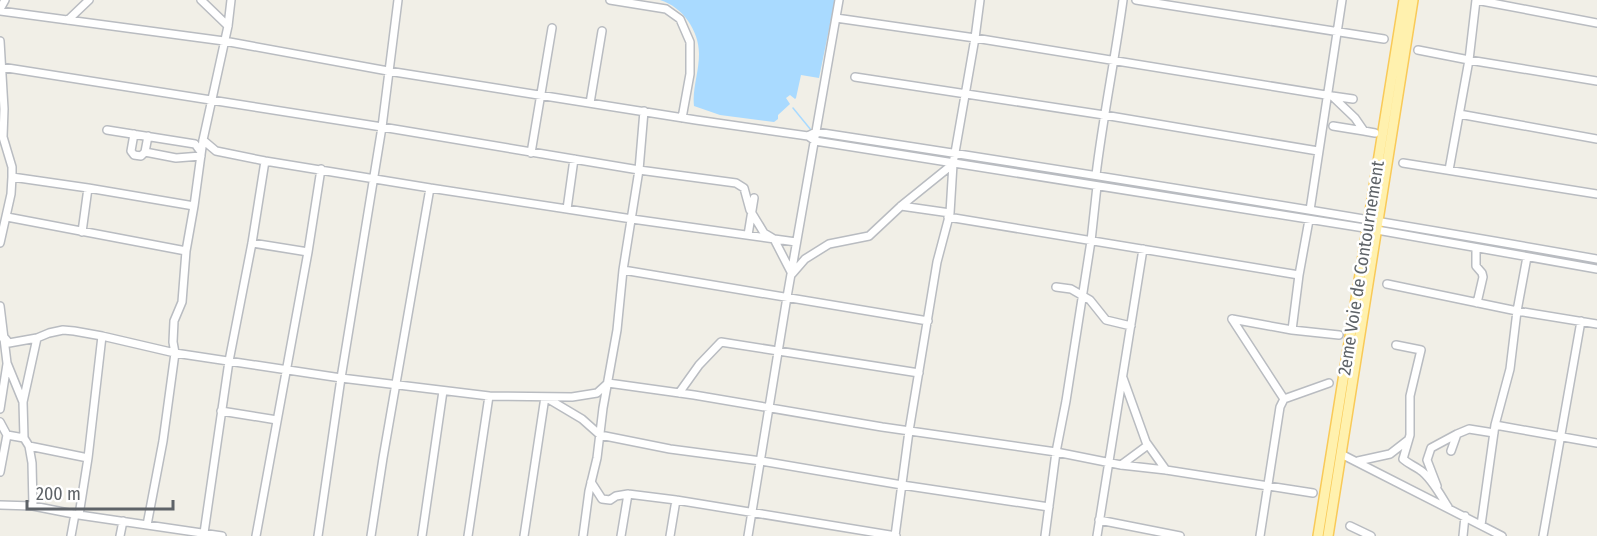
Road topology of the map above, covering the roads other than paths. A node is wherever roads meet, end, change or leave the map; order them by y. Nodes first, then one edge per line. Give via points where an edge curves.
1 (5, 0) edge
2 (89, 0) edge
3 (201, 0) edge
4 (231, 0) edge
5 (398, 0) edge
6 (610, 0) edge
7 (839, 0) edge
8 (980, 0) edge
9 (1123, 0) edge
10 (1136, 0) edge
11 (1342, 0) edge
12 (1404, 0) edge
13 (1413, 0) edge
14 (1476, 0) edge
15 (0, 10) edge
16 (836, 18) junction
17 (68, 20) junction
18 (1597, 23) edge
19 (228, 27) junction
20 (552, 27) dead end
21 (602, 31) dead end
22 (1336, 33) junction
23 (975, 38) junction
24 (1384, 39) dead end
25 (0, 41) edge
26 (224, 42) junction
27 (1418, 50) dead end
28 (1468, 60) junction
29 (1114, 61) junction
30 (1, 67) edge
31 (388, 71) junction
32 (855, 76) dead end
33 (1597, 81) edge
34 (966, 94) junction
35 (541, 95) junction
36 (1330, 96) junction
37 (1353, 99) dead end
38 (211, 101) junction
39 (590, 103) junction
40 (644, 111) junction
41 (1459, 114) junction
42 (1104, 115) junction
43 (682, 118) junction
44 (1333, 126) dead end
45 (382, 127) junction
46 (107, 130) dead end
47 (1364, 131) junction
48 (816, 132) junction
49 (1375, 133) dead end
50 (134, 134) junction
51 (148, 136) junction
52 (808, 136) junction
53 (1597, 139) edge
54 (203, 140) junction
55 (815, 141) junction
56 (1318, 151) junction
57 (145, 152) junction
58 (531, 153) junction
59 (201, 154) junction
60 (574, 159) junction
61 (955, 159) junction
62 (265, 161) junction
63 (1403, 163) dead end
64 (321, 170) junction
65 (639, 170) junction
66 (1449, 170) junction
67 (1096, 176) junction
68 (12, 177) junction
69 (374, 178) junction
70 (1096, 186) junction
71 (88, 188) junction
72 (430, 188) junction
73 (1597, 194) edge
74 (754, 198) dead end
75 (194, 206) junction
76 (901, 206) junction
77 (567, 209) junction
78 (1310, 210) junction
79 (752, 214) junction
80 (949, 215) junction
81 (7, 217) junction
82 (632, 219) junction
83 (1309, 220) junction
84 (1373, 225) junction
85 (82, 232) junction
86 (747, 235) junction
87 (774, 239) junction
88 (1091, 241) junction
89 (796, 242) junction
90 (0, 243) edge
91 (252, 243) junction
92 (1476, 248) junction
93 (1143, 249) junction
94 (186, 251) junction
95 (308, 252) junction
96 (1527, 257) junction
97 (1597, 259) edge
98 (1597, 269) edge
99 (623, 270) junction
100 (790, 274) junction
101 (1299, 275) junction
102 (1387, 284) dead end
103 (1056, 286) dead end
104 (1082, 296) junction
105 (787, 297) junction
106 (1477, 303) junction
107 (0, 306) edge
108 (1517, 311) junction
109 (928, 321) junction
110 (1581, 321) junction
111 (1597, 324) edge
112 (1131, 326) junction
113 (1292, 330) junction
114 (1339, 335) dead end
115 (102, 336) junction
116 (2, 337) edge
117 (37, 338) junction
118 (1396, 345) dead end
119 (778, 351) junction
120 (175, 353) junction
121 (229, 361) junction
122 (7, 363) junction
123 (287, 370) junction
124 (919, 373) junction
125 (1123, 377) junction
126 (341, 378) junction
127 (608, 383) junction
128 (1329, 383) dead end
129 (396, 385) junction
130 (443, 391) junction
131 (679, 393) junction
132 (489, 396) junction
133 (544, 398) junction
134 (1284, 399) junction
135 (23, 402) junction
136 (769, 408) junction
137 (0, 409) edge
138 (221, 411) junction
139 (277, 420) junction
140 (0, 422) edge
141 (1495, 429) junction
142 (909, 431) junction
143 (1457, 434) junction
144 (7, 435) junction
145 (600, 435) junction
146 (1559, 436) junction
147 (24, 438) junction
148 (1408, 440) junction
149 (1597, 442) edge
150 (1149, 445) junction
151 (29, 447) junction
152 (1451, 451) dead end
153 (1056, 452) junction
154 (1341, 454) junction
155 (88, 458) junction
156 (761, 461) junction
157 (1358, 462) junction
158 (1109, 463) junction
159 (1121, 465) junction
160 (1166, 470) junction
161 (0, 472) edge
162 (591, 482) junction
163 (902, 485) junction
164 (1267, 486) junction
165 (1439, 492) junction
166 (1313, 493) dead end
167 (628, 494) junction
168 (602, 499) junction
169 (676, 500) junction
170 (0, 505) edge
171 (33, 506) junction
172 (1049, 507) junction
173 (1448, 507) junction
174 (587, 508) junction
175 (753, 512) junction
176 (77, 515) junction
177 (1465, 516) junction
178 (1100, 520) junction
179 (123, 521) junction
180 (147, 525) junction
181 (1481, 525) junction
182 (1350, 526) dead end
183 (204, 533) junction
184 (1155, 534) edge
185 (584, 535) edge
186 (71, 536) edge
187 (120, 536) edge
188 (222, 536) edge
189 (256, 536) edge
190 (318, 536) edge
191 (371, 536) edge
192 (422, 536) edge
193 (468, 536) edge
194 (524, 536) edge
195 (592, 536) edge
196 (621, 536) edge
197 (669, 536) edge
198 (748, 536) edge
199 (895, 536) edge
200 (1044, 536) edge
201 (1097, 536) edge
202 (1180, 536) edge
203 (1260, 536) edge
204 (1318, 536) edge
205 (1328, 536) edge
206 (1371, 536) edge
207 (1463, 536) edge
208 (1502, 536) edge
209 (1542, 536) edge

1 - 15 street
2 - 17 street
3 - 19 street
4 - 19 street
5 - 31 street
6 - 43 street via 666,9 680,19 690,42 690,74
7 - 16 street
8 - 23 street
9 - 29 street
10 - 22 street
11 - 22 street
12 - 84 main road, 2eme Voie de Contournement
13 - 84 main road
14 - 18 street
14 - 28 street
15 - 17 street
16 - 23 street
16 - 48 street
17 - 26 street
19 - 26 street
20 - 35 street
21 - 39 street
22 - 24 street
22 - 36 street
23 - 29 street
23 - 34 street
25 - 30 street
26 - 31 street
26 - 38 street
27 - 28 street
28 - 33 street
28 - 41 street
29 - 36 street
29 - 42 street
30 - 38 street
30 - 68 street via 3,137
31 - 35 street
31 - 45 street
32 - 34 street
34 - 42 street
34 - 61 street
35 - 39 street
35 - 58 street
36 - 37 street
36 - 47 street
36 - 56 street
38 - 45 street
38 - 54 street
39 - 40 street
40 - 43 street
40 - 65 street
41 - 53 street
41 - 66 street
42 - 56 street
42 - 67 street
43 - 52 street
44 - 47 street
45 - 58 street
45 - 69 street
46 - 50 street
47 - 49 street
48 - 52 street
48 - 55 street
48 - 61 street
50 - 51 street
50 - 57 street via 131,151 141,156
51 - 57 street
51 - 59 street via 195,144
52 - 55 street
54 - 59 street
54 - 62 street via 216,151
55 - 61 street
55 - 89 street
56 - 78 street
57 - 59 street via 176,158
58 - 60 street
59 - 75 street
60 - 65 street
60 - 77 street
61 - 67 street
61 - 70 street
61 - 76 street
61 - 80 street
62 - 64 street
62 - 91 street
63 - 66 street
64 - 69 street
64 - 95 street
65 - 79 street via 736,183 744,188
65 - 82 street
66 - 73 street
67 - 78 street
68 - 71 street
68 - 81 street
69 - 72 street
69 - 126 street
70 - 83 street
70 - 88 street
71 - 75 street
71 - 85 street
72 - 77 street
72 - 129 street
74 - 79 street
75 - 94 street
76 - 80 street
76 - 100 street via 869,236 829,244
77 - 82 street
78 - 84 street
79 - 86 street
79 - 87 street via 764,233
80 - 88 street
80 - 109 street
81 - 85 street
81 - 90 street
82 - 86 street
82 - 99 street
83 - 84 street
83 - 101 street
84 - 92 street
84 - 97 street
84 - 154 main road
84 - 204 main road, 2eme Voie de Contournement
85 - 94 street
86 - 87 street
87 - 89 street
87 - 100 street
88 - 93 street
88 - 104 street
89 - 100 street
91 - 95 street
91 - 121 street
92 - 96 street
92 - 106 street via 1476,266 1483,277
93 - 101 street
93 - 112 street
94 - 120 street via 182,302 174,321
95 - 123 street
96 - 98 street
96 - 108 street
99 - 105 street
99 - 127 street
100 - 105 street
101 - 113 street
102 - 106 street
103 - 104 street
104 - 112 street via 1106,320
104 - 153 street
105 - 109 street
105 - 119 street
106 - 108 street
107 - 116 street
108 - 110 street
108 - 141 street via 1510,369
109 - 124 street
110 - 111 street
110 - 146 street
112 - 125 street
113 - 114 street
113 - 134 street via 1232,319
115 - 117 street via 63,330
115 - 120 street
115 - 155 street
116 - 117 street via 9,343
116 - 122 street
117 - 135 street
118 - 148 street via 1421,350 1410,396
119 - 124 street
119 - 131 street via 721,342
119 - 136 street
120 - 121 street
120 - 180 street
121 - 123 street
121 - 138 street
122 - 135 street
122 - 137 street
123 - 126 street
123 - 139 street
124 - 142 street
125 - 150 street
125 - 158 street
126 - 129 street
126 - 190 street
127 - 131 street
127 - 133 street via 597,393
127 - 145 street
128 - 134 street
129 - 130 street
129 - 191 street
130 - 132 street
130 - 192 street
131 - 136 street
132 - 133 street
132 - 193 street
133 - 145 street via 582,419
133 - 194 street
134 - 164 street
135 - 147 street
136 - 142 street
136 - 156 street
138 - 139 street
138 - 183 street
139 - 189 street
140 - 144 street
141 - 143 street via 1469,429
141 - 146 street
141 - 181 street
142 - 153 street
142 - 163 street
143 - 152 street
143 - 165 street via 1431,448 1427,460
144 - 147 street
144 - 161 street
145 - 156 street
145 - 162 street
146 - 149 street
146 - 209 street
147 - 151 street
148 - 157 street via 1390,454
148 - 165 street via 1403,459 1421,470
150 - 159 street
150 - 160 street
151 - 155 street
151 - 171 street
153 - 158 street
153 - 172 street
154 - 157 street
154 - 205 main road
155 - 176 street
156 - 163 street
156 - 175 street
157 - 173 street
158 - 159 street
158 - 178 street
159 - 160 street
160 - 164 street
162 - 168 street
162 - 174 street
163 - 172 street
163 - 199 street
164 - 166 street
164 - 203 street
165 - 173 street
167 - 168 street
167 - 169 street
167 - 196 street
168 - 174 street via 593,500
169 - 175 street
169 - 197 street
170 - 171 street
171 - 176 street
172 - 200 street
173 - 177 street
174 - 185 street
175 - 198 street
175 - 199 street
176 - 179 street
176 - 186 street
177 - 181 street
177 - 207 street
178 - 184 street
178 - 201 street
179 - 180 street
179 - 187 street
180 - 183 street
181 - 208 street
182 - 206 street
183 - 188 street
184 - 202 street
185 - 195 street

